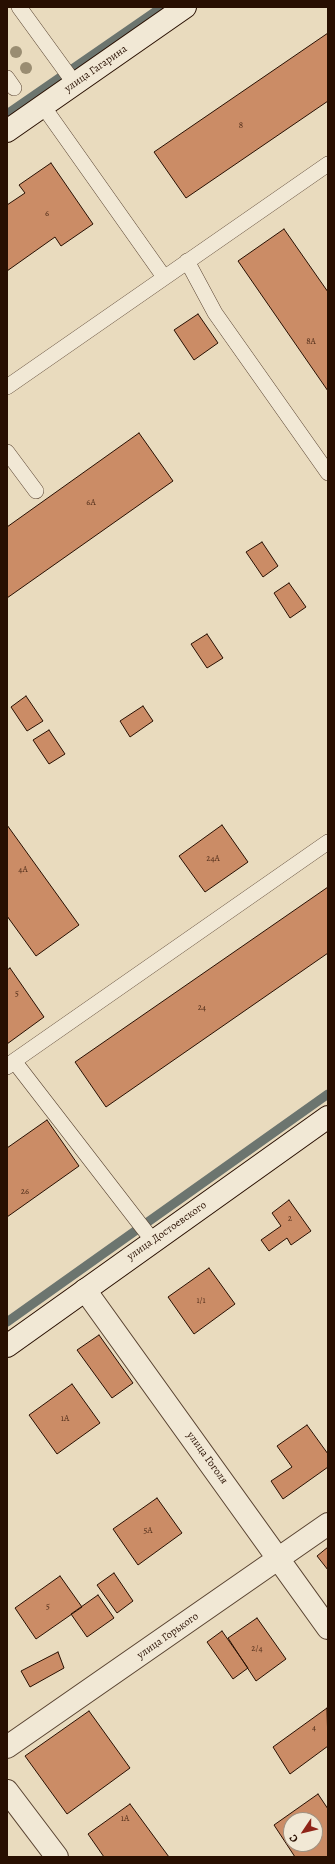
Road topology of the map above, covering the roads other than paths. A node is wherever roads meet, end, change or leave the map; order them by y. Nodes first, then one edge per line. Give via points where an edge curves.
1 (19, 7) edge
2 (185, 7) edge
3 (75, 84) junction
4 (43, 106) junction
5 (7, 131) edge
6 (328, 164) edge
7 (187, 261) junction
8 (164, 277) junction
9 (7, 387) edge
10 (7, 452) edge
11 (328, 473) edge
12 (36, 491) dead end
13 (328, 842) edge
14 (10, 1064) edge
15 (328, 1117) edge
16 (153, 1240) junction
17 (84, 1290) junction
18 (7, 1346) edge
19 (328, 1524) edge
20 (279, 1558) junction
21 (328, 1628) edge
22 (7, 1747) edge
23 (7, 1791) edge
24 (57, 1857) edge

1 - 3 lane
2 - 3 street, улица Гагарина
3 - 4 street, улица Гагарина
4 - 5 street, улица Гагарина
4 - 8 lane
6 - 7 lane
7 - 8 lane
7 - 11 lane via 215,313
8 - 9 lane
10 - 12 lane
13 - 14 lane
14 - 16 lane
15 - 16 street, улица Достоевского
16 - 17 street, улица Достоевского
17 - 18 street, улица Достоевского
17 - 20 street, улица Гоголя
19 - 20 street, улица Горького
20 - 21 street, улица Гоголя
20 - 22 street, улица Горького
23 - 24 street

